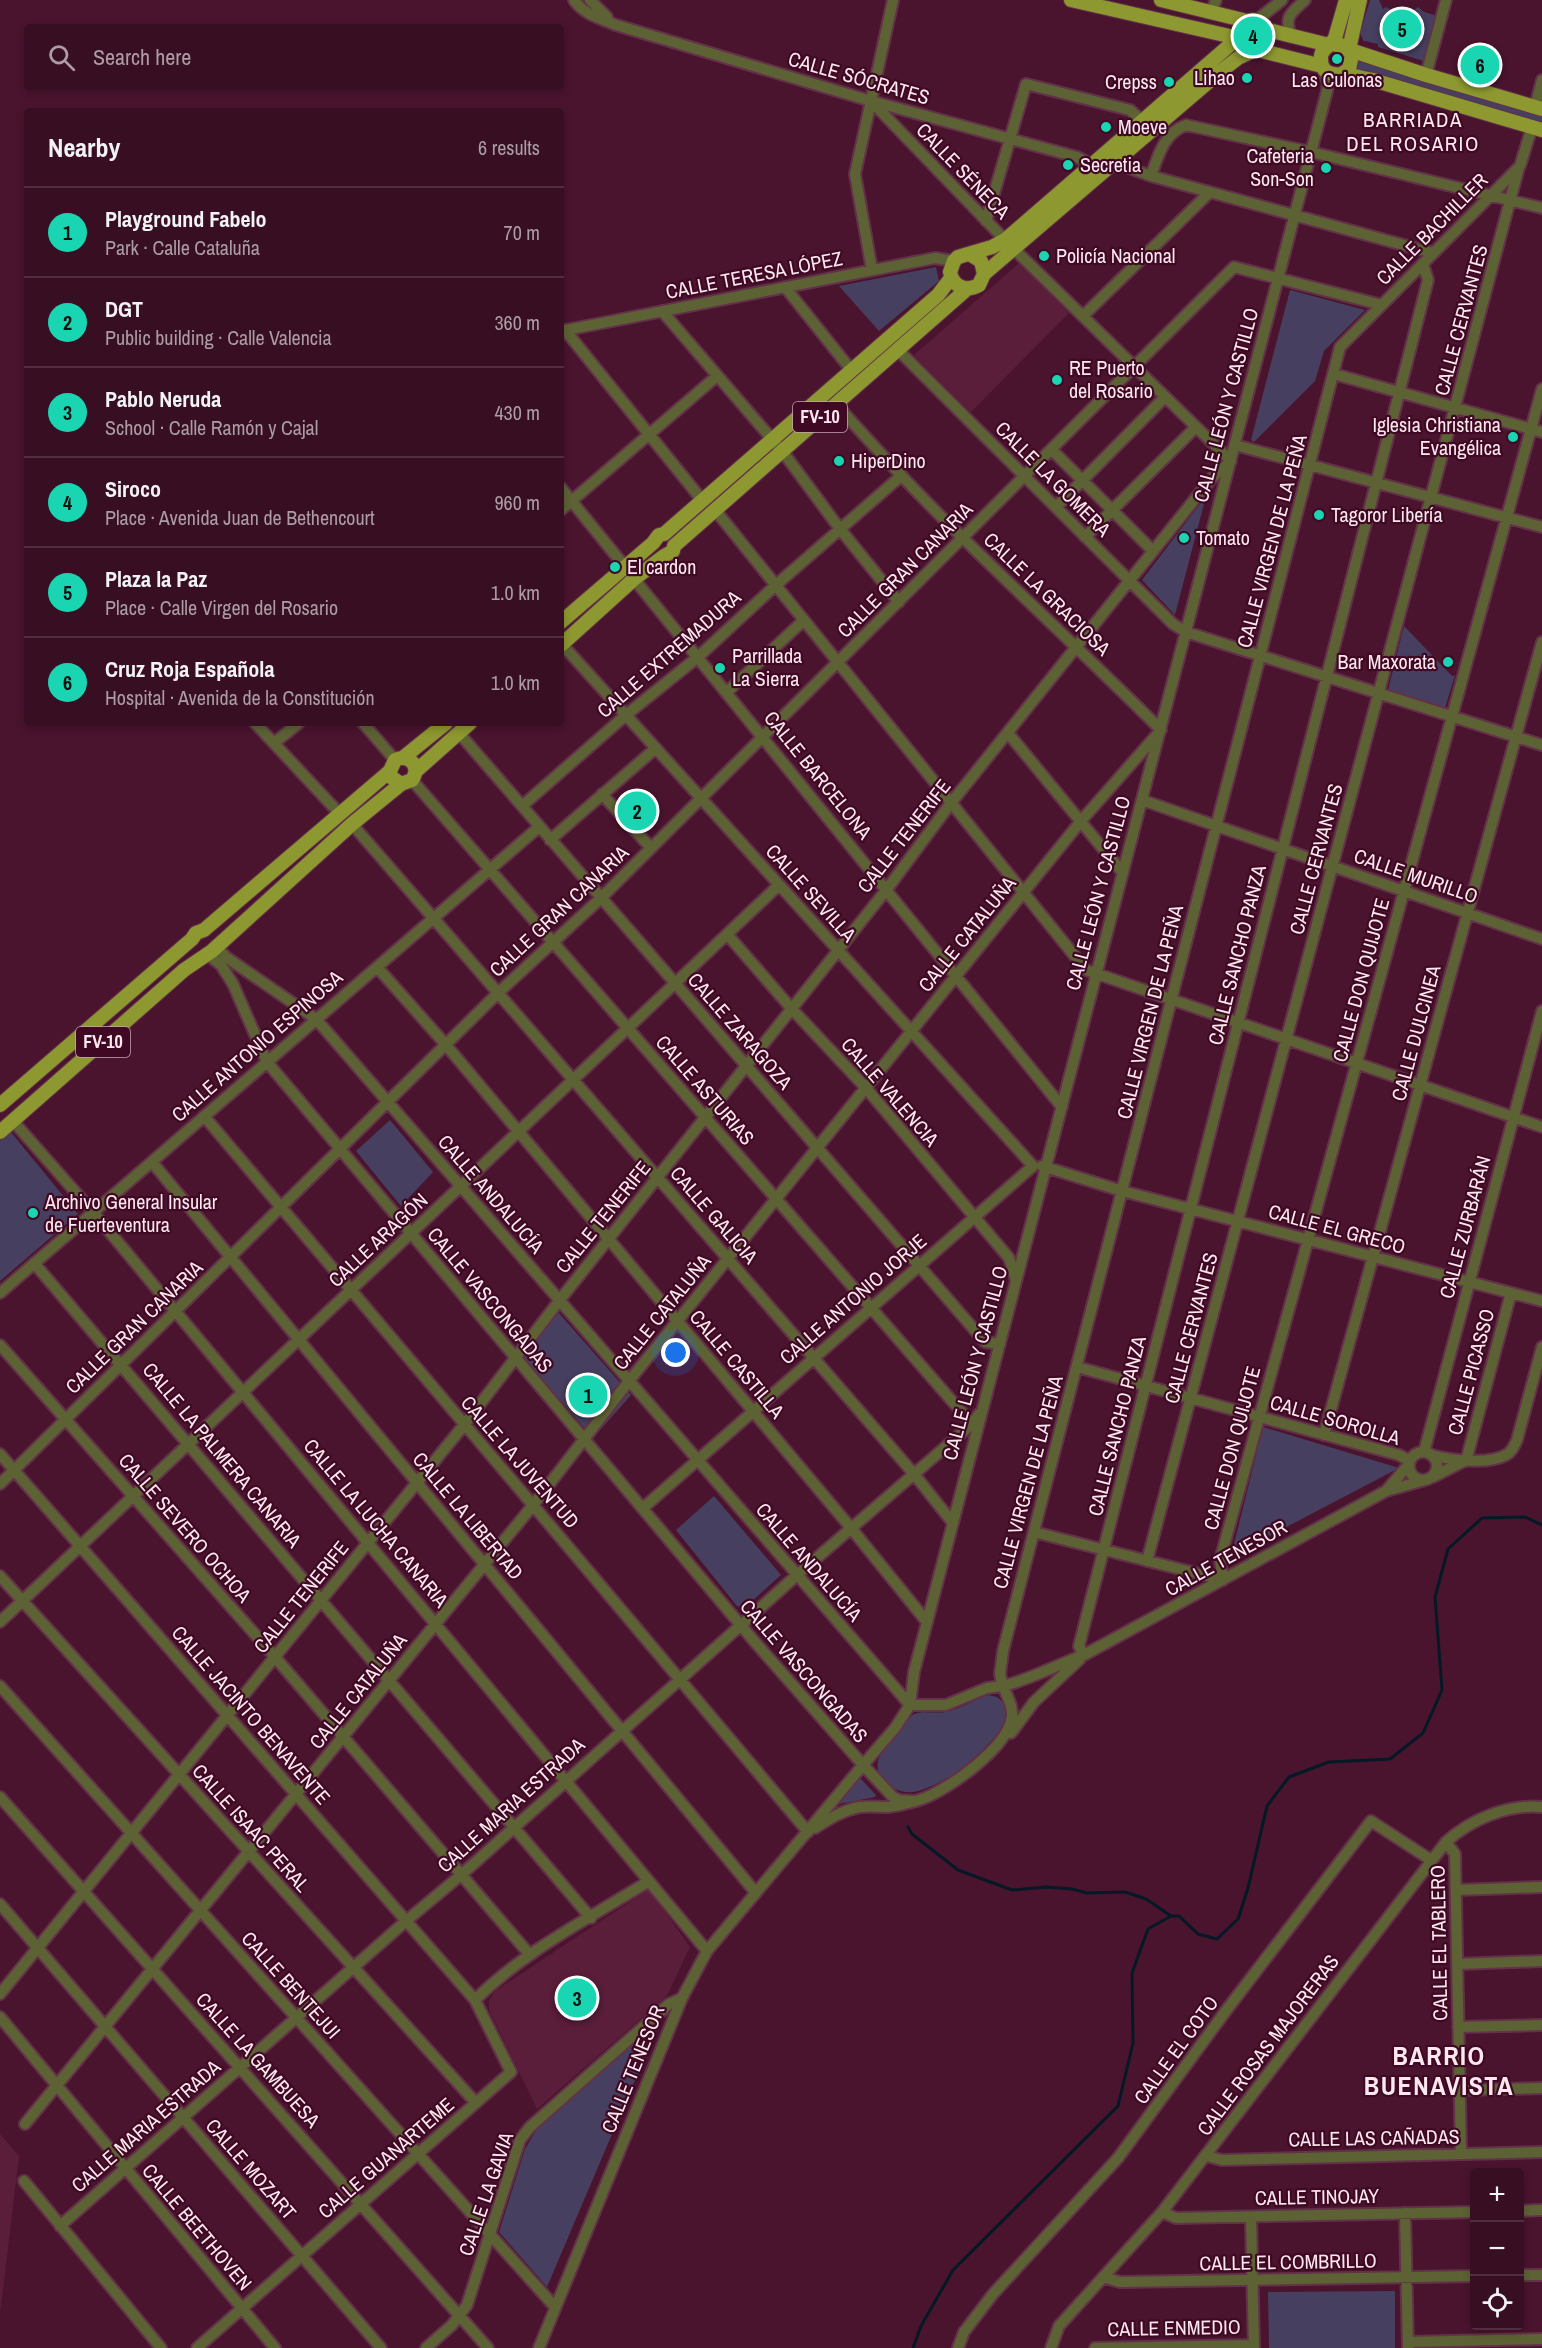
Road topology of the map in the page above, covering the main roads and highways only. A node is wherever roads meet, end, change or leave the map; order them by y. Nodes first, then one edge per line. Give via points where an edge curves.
1 (1071, 0) edge
2 (1161, 0) edge
3 (1346, 0) edge
4 (1360, 0) edge
5 (1214, 6) edge
6 (1252, 20) junction
7 (1171, 24) junction
8 (1268, 30) junction
9 (1238, 38) junction
10 (1330, 45) junction
11 (1349, 50) junction
12 (1255, 51) junction
13 (1215, 58) junction
14 (1323, 68) junction
15 (1340, 75) junction
16 (1538, 108) edge
17 (1537, 128) edge
18 (1010, 244) junction
19 (971, 255) junction
20 (984, 274) junction
21 (951, 278) junction
22 (967, 289) junction
23 (658, 538) junction
24 (669, 551) junction
25 (564, 620) edge
26 (564, 639) edge
27 (441, 726) edge
28 (467, 726) edge
29 (396, 763) junction
30 (410, 778) junction
31 (204, 930) junction
32 (192, 939) junction
33 (211, 950) junction
34 (0, 1105) edge
35 (0, 1132) edge

1 - 7 main road
2 - 5 main road
3 - 10 main road
4 - 11 main road
5 - 6 main road
6 - 8 main road via 1262,22
6 - 9 main road via 1241,25
7 - 9 main road
7 - 13 main road via 1205,38
8 - 10 main road
8 - 12 main road via 1265,46
9 - 12 main road via 1241,45
9 - 13 main road, FV-10
10 - 11 main road via 1341,44
10 - 14 main road via 1321,56
11 - 15 main road via 1352,64
11 - 16 main road
12 - 14 main road
12 - 18 main road, FV-10 via 1220,72 1122,157
13 - 18 main road, FV-10 via 1092,165
14 - 15 main road
15 - 17 main road via 1373,80
18 - 19 main road, FV-10
18 - 20 main road, FV-10
19 - 20 main road via 981,261
19 - 21 main road, FV-10 via 954,261
20 - 22 main road, FV-10 via 979,285
21 - 22 main road
21 - 23 main road, FV-10 via 938,295
22 - 24 main road, FV-10
23 - 24 main road via 672,538
23 - 24 main road via 655,552
23 - 25 main road, FV-10
24 - 26 main road, FV-10
27 - 29 main road, FV-10
28 - 30 main road, FV-10
29 - 30 main road via 391,777
29 - 30 main road via 411,759 415,765
29 - 31 main road, FV-10
30 - 33 main road, FV-10 via 352,824
31 - 32 main road, FV-10
31 - 33 main road via 215,937
32 - 33 main road via 199,953
32 - 34 main road, FV-10
33 - 35 main road, FV-10

